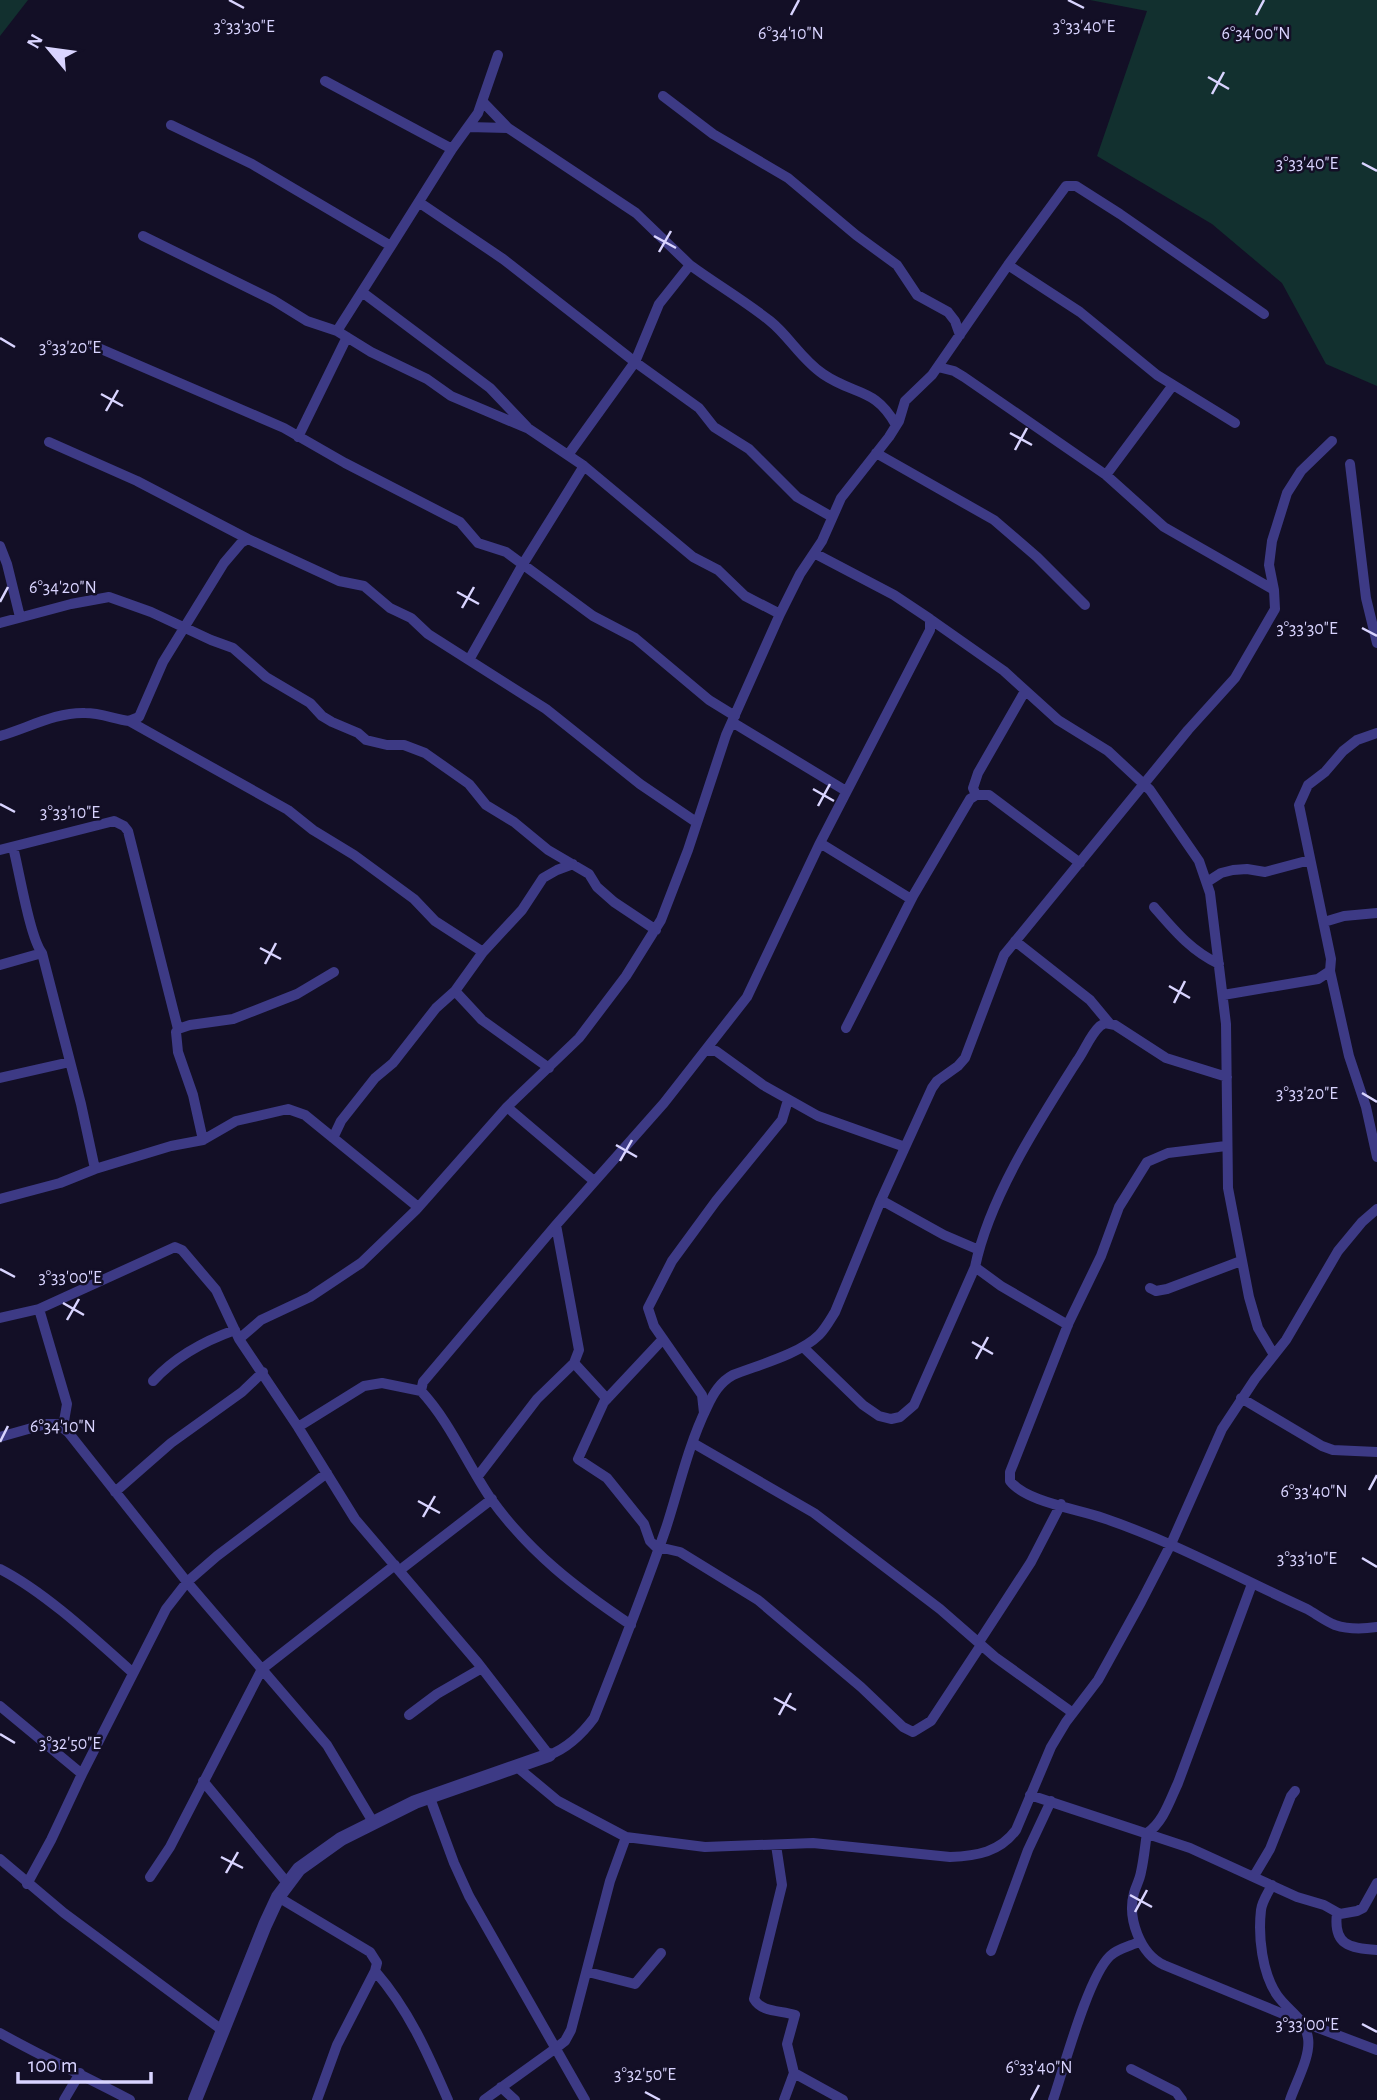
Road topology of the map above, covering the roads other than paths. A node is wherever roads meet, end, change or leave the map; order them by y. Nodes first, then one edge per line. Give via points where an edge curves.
1 (498, 55) dead end
2 (325, 81) dead end
3 (663, 96) dead end
4 (482, 101) junction
5 (171, 125) dead end
6 (468, 127) junction
7 (508, 128) junction
8 (452, 149) junction
9 (419, 203) junction
10 (143, 236) dead end
11 (391, 246) junction
12 (690, 265) junction
13 (1008, 265) junction
14 (362, 292) junction
15 (1264, 314) dead end
16 (342, 334) junction
17 (960, 335) junction
18 (94, 346) dead end
19 (635, 362) junction
20 (938, 367) junction
21 (1173, 385) junction
22 (1235, 423) dead end
23 (896, 425) junction
24 (528, 429) junction
25 (298, 437) junction
26 (1332, 441) dead end
27 (48, 442) dead end
28 (876, 453) junction
29 (568, 455) junction
30 (1350, 464) dead end
31 (584, 466) junction
32 (1106, 475) junction
33 (832, 517) junction
34 (248, 539) junction
35 (0, 546) edge
36 (814, 553) junction
37 (523, 564) junction
38 (1274, 590) junction
39 (1085, 605) dead end
40 (780, 614) junction
41 (20, 617) junction
42 (0, 623) edge
43 (934, 625) junction
44 (186, 628) junction
45 (1377, 643) edge
46 (468, 660) junction
47 (1025, 691) junction
48 (734, 719) junction
49 (129, 721) junction
50 (1377, 733) edge
51 (0, 736) edge
52 (1145, 784) junction
53 (846, 791) junction
54 (976, 795) junction
55 (696, 822) junction
56 (820, 843) junction
57 (13, 847) junction
58 (0, 850) edge
59 (1310, 860) junction
60 (1080, 863) junction
61 (573, 864) junction
62 (1207, 882) junction
63 (911, 899) junction
64 (1154, 907) dead end
65 (1377, 913) edge
66 (1324, 922) junction
67 (656, 930) junction
68 (1015, 941) junction
69 (482, 952) junction
70 (42, 953) junction
71 (1219, 964) junction
72 (0, 965) edge
73 (1330, 971) junction
74 (334, 972) dead end
75 (455, 991) junction
76 (1223, 995) junction
77 (1110, 1024) junction
78 (846, 1028) dead end
79 (178, 1029) junction
80 (712, 1048) junction
81 (71, 1062) junction
82 (549, 1068) junction
83 (1227, 1077) junction
84 (0, 1078) edge
85 (788, 1100) junction
86 (506, 1107) junction
87 (333, 1138) junction
88 (203, 1140) junction
89 (1226, 1146) junction
90 (905, 1147) junction
91 (1377, 1157) edge
92 (95, 1169) junction
93 (594, 1181) junction
94 (0, 1199) edge
95 (881, 1200) junction
96 (418, 1207) junction
97 (1377, 1209) edge
98 (556, 1225) junction
99 (979, 1250) junction
100 (1241, 1261) junction
101 (975, 1267) junction
102 (1150, 1287) dead end
103 (39, 1309) junction
104 (0, 1318) edge
105 (1068, 1325) junction
106 (237, 1334) junction
107 (663, 1339) junction
108 (803, 1347) junction
109 (1274, 1355) junction
110 (574, 1363) junction
111 (262, 1372) junction
112 (153, 1381) dead end
113 (421, 1391) junction
114 (706, 1397) junction
115 (1241, 1398) junction
116 (607, 1399) junction
117 (63, 1427) junction
118 (299, 1427) junction
119 (0, 1437) edge
120 (693, 1443) junction
121 (1377, 1452) edge
122 (327, 1473) junction
123 (478, 1476) junction
124 (116, 1492) junction
125 (492, 1499) junction
126 (1060, 1504) junction
127 (1171, 1544) junction
128 (658, 1549) junction
129 (398, 1567) junction
130 (0, 1569) edge
131 (187, 1581) junction
132 (1252, 1584) junction
133 (631, 1625) junction
134 (1377, 1627) edge
135 (980, 1644) junction
136 (482, 1668) junction
137 (262, 1669) junction
138 (133, 1674) junction
139 (0, 1706) edge
140 (1073, 1713) junction
141 (408, 1715) dead end
142 (549, 1755) junction
143 (517, 1767) junction
144 (82, 1774) junction
145 (203, 1781) junction
146 (1295, 1791) dead end
147 (1030, 1795) junction
148 (430, 1798) junction
149 (1051, 1801) junction
150 (373, 1822) junction
151 (1147, 1833) junction
152 (1034, 1836) junction
153 (626, 1837) junction
154 (1009, 1840) junction
155 (776, 1844) junction
156 (1026, 1856) junction
157 (0, 1859) edge
158 (1254, 1876) junction
159 (150, 1877) dead end
160 (1377, 1883) edge
161 (27, 1884) junction
162 (288, 1884) junction
163 (1272, 1885) junction
164 (278, 1898) junction
165 (1337, 1913) junction
166 (1139, 1942) junction
167 (1377, 1950) edge
168 (991, 1951) dead end
169 (660, 1953) dead end
170 (375, 1971) junction
171 (588, 1972) junction
172 (1305, 2023) junction
173 (222, 2029) junction
174 (0, 2033) edge
175 (556, 2048) junction
176 (1377, 2050) edge
177 (1131, 2069) dead end
178 (80, 2073) junction
179 (794, 2073) junction
180 (501, 2087) junction
181 (64, 2100) edge
182 (130, 2100) edge
183 (195, 2100) edge
184 (317, 2100) edge
185 (448, 2100) edge
186 (484, 2100) edge
187 (515, 2100) edge
188 (585, 2100) edge
189 (784, 2100) edge
190 (843, 2100) edge
191 (1053, 2100) edge
192 (1182, 2100) edge
193 (1290, 2100) edge

1 - 4 street
2 - 8 street
3 - 17 street via 713,134 788,178 897,265 917,295 948,312
4 - 6 street
4 - 7 street
5 - 11 street via 252,164
6 - 7 street
6 - 8 street
7 - 12 street via 636,214
8 - 9 street
9 - 11 street
9 - 19 street via 502,259
10 - 16 street via 307,321
11 - 14 street
12 - 19 street via 659,304
12 - 23 street via 772,323 822,373 877,400
13 - 15 street via 1056,197 1066,186 1076,186
13 - 17 street
13 - 21 street via 1080,312
14 - 16 street
14 - 24 street via 491,388
16 - 24 street via 451,396
16 - 25 street
17 - 20 street
18 - 25 street
19 - 29 street
19 - 33 street via 749,449 797,497
20 - 23 street via 905,401
20 - 32 street via 964,377
21 - 22 street
21 - 32 street
23 - 28 street
24 - 29 street
25 - 37 street via 460,522 478,543 506,552
26 - 38 street via 1301,471 1287,493 1272,541 1269,565
27 - 34 street via 137,481
28 - 33 street
28 - 39 street via 994,520
29 - 31 street
30 - 45 street via 1366,598
31 - 37 street
31 - 40 street via 693,557 718,569 745,596
32 - 38 street via 1164,527
33 - 36 street
34 - 44 street via 225,563
34 - 46 street via 344,583 361,585
35 - 41 street
36 - 40 street
36 - 43 street via 894,595
37 - 46 street
37 - 48 street via 593,616 635,638
38 - 52 street via 1273,616 1235,678
40 - 48 street
41 - 42 street
41 - 44 street via 109,597
43 - 47 street via 979,652
43 - 53 street
44 - 49 street via 163,662 139,717
44 - 61 street via 233,648 322,716 366,740 425,753 468,784 486,805
46 - 55 street via 546,709
47 - 52 street
47 - 54 street via 978,774 973,788
48 - 53 street
48 - 55 street
49 - 51 street via 84,712
49 - 69 street via 288,810
50 - 59 street via 1343,751 1301,797
52 - 60 street
52 - 62 street via 1193,851
53 - 56 street
54 - 60 street via 989,795
54 - 63 street via 964,807
55 - 67 street
56 - 63 street
56 - 80 street via 754,985
57 - 58 street
57 - 70 street
57 - 79 street via 114,821 124,826
59 - 62 street via 1265,872 1233,870
59 - 66 street
60 - 68 street
61 - 67 street via 589,874 614,902
61 - 69 street via 543,878 522,910
62 - 71 street
63 - 78 street
64 - 71 street via 1184,942
65 - 66 street
66 - 73 street
67 - 82 street via 579,1038
68 - 77 street via 1090,1000
68 - 90 street via 1003,955 965,1058 932,1088
69 - 75 street
70 - 72 street
70 - 81 street
71 - 76 street
73 - 76 street via 1318,979
73 - 91 street
74 - 79 street via 297,994 233,1019
75 - 82 street via 482,1020
75 - 87 street via 375,1078
76 - 83 street
77 - 83 street via 1166,1058
77 - 99 street via 1097,1028 1021,1152
79 - 88 street via 178,1052
80 - 85 street
80 - 93 street
81 - 84 street
81 - 92 street
82 - 86 street
83 - 89 street
85 - 90 street via 818,1116
85 - 107 street via 782,1120 707,1212 650,1301 648,1315
86 - 93 street
86 - 96 street
87 - 88 street via 305,1115 288,1109 236,1121
87 - 96 street
88 - 92 street
89 - 100 street
89 - 105 street via 1168,1153 1147,1162 1119,1207
90 - 95 street
92 - 94 street
93 - 98 street
95 - 99 street
95 - 108 street via 835,1312 818,1337
96 - 106 street via 361,1263 310,1297
97 - 109 street via 1338,1251
98 - 110 street via 579,1350
98 - 113 street via 423,1382
99 - 101 street
100 - 102 street via 1167,1289
100 - 109 street via 1258,1328
101 - 105 street
101 - 108 street via 926,1383 914,1405 900,1417 891,1419 870,1410
103 - 104 street
103 - 106 street via 176,1248 183,1250 216,1290
103 - 117 street via 67,1404
105 - 126 street via 1009,1477 1021,1490
106 - 111 street
106 - 112 street via 209,1339
107 - 114 street
107 - 116 street
108 - 114 street via 723,1380
109 - 115 street
110 - 116 street
110 - 123 street via 537,1399
111 - 118 street
111 - 124 street
113 - 118 street via 382,1383 364,1385
113 - 123 street
114 - 120 street
115 - 121 street via 1322,1446
115 - 127 street via 1222,1429
116 - 128 street via 579,1461 607,1478
117 - 119 street via 46,1424
117 - 124 street
118 - 122 street
120 - 128 street
120 - 135 street via 814,1513
122 - 129 street via 355,1519
122 - 131 street
123 - 125 street
124 - 131 street
125 - 129 street
125 - 133 street via 538,1556
126 - 127 street
126 - 135 street
127 - 132 street
127 - 140 street via 1098,1680
128 - 133 street
128 - 135 street via 680,1552 758,1601 913,1732 931,1721
129 - 136 street
129 - 137 street
130 - 138 street via 22,1580
131 - 137 street
131 - 138 street via 166,1609
132 - 134 street via 1334,1624
132 - 151 street via 1178,1783
133 - 142 street via 594,1718 567,1746
135 - 140 street
136 - 141 street
136 - 142 street
137 - 145 street
137 - 150 street via 327,1745
138 - 144 street
139 - 144 street
140 - 147 street via 1051,1747
142 - 143 street
143 - 148 street
143 - 153 street via 558,1801
144 - 161 street
145 - 159 street
145 - 162 street
146 - 158 street
147 - 149 street
147 - 154 street
148 - 150 street
148 - 175 street via 469,1896
149 - 151 street
149 - 152 street
150 - 162 street via 299,1869
151 - 158 street
151 - 166 street via 1132,1908
152 - 154 street
152 - 156 street
153 - 155 street via 705,1847
153 - 171 street
154 - 155 street via 971,1857
154 - 156 street
155 - 179 street via 782,1885 754,1999 763,2008 795,2015 787,2044
156 - 168 street
157 - 161 street
158 - 163 street
160 - 165 street via 1363,1908
161 - 173 street
162 - 164 street
163 - 165 street
163 - 172 street via 1261,1909 1270,1981 1286,2006
164 - 170 street via 370,1952 377,1963
164 - 173 street
165 - 167 street via 1336,1931 1345,1943
166 - 172 street via 1157,1962
166 - 191 street via 1116,1951 1102,1966
169 - 171 street via 635,1984
170 - 184 street via 337,2045
170 - 185 street via 419,2033
171 - 175 street via 571,2030
172 - 176 street
172 - 193 street via 1308,2053
173 - 183 street
174 - 178 street
175 - 180 street
175 - 188 street
177 - 192 street via 1177,2092
178 - 181 street
178 - 182 street
179 - 189 street
179 - 190 street
180 - 186 street
180 - 187 street

